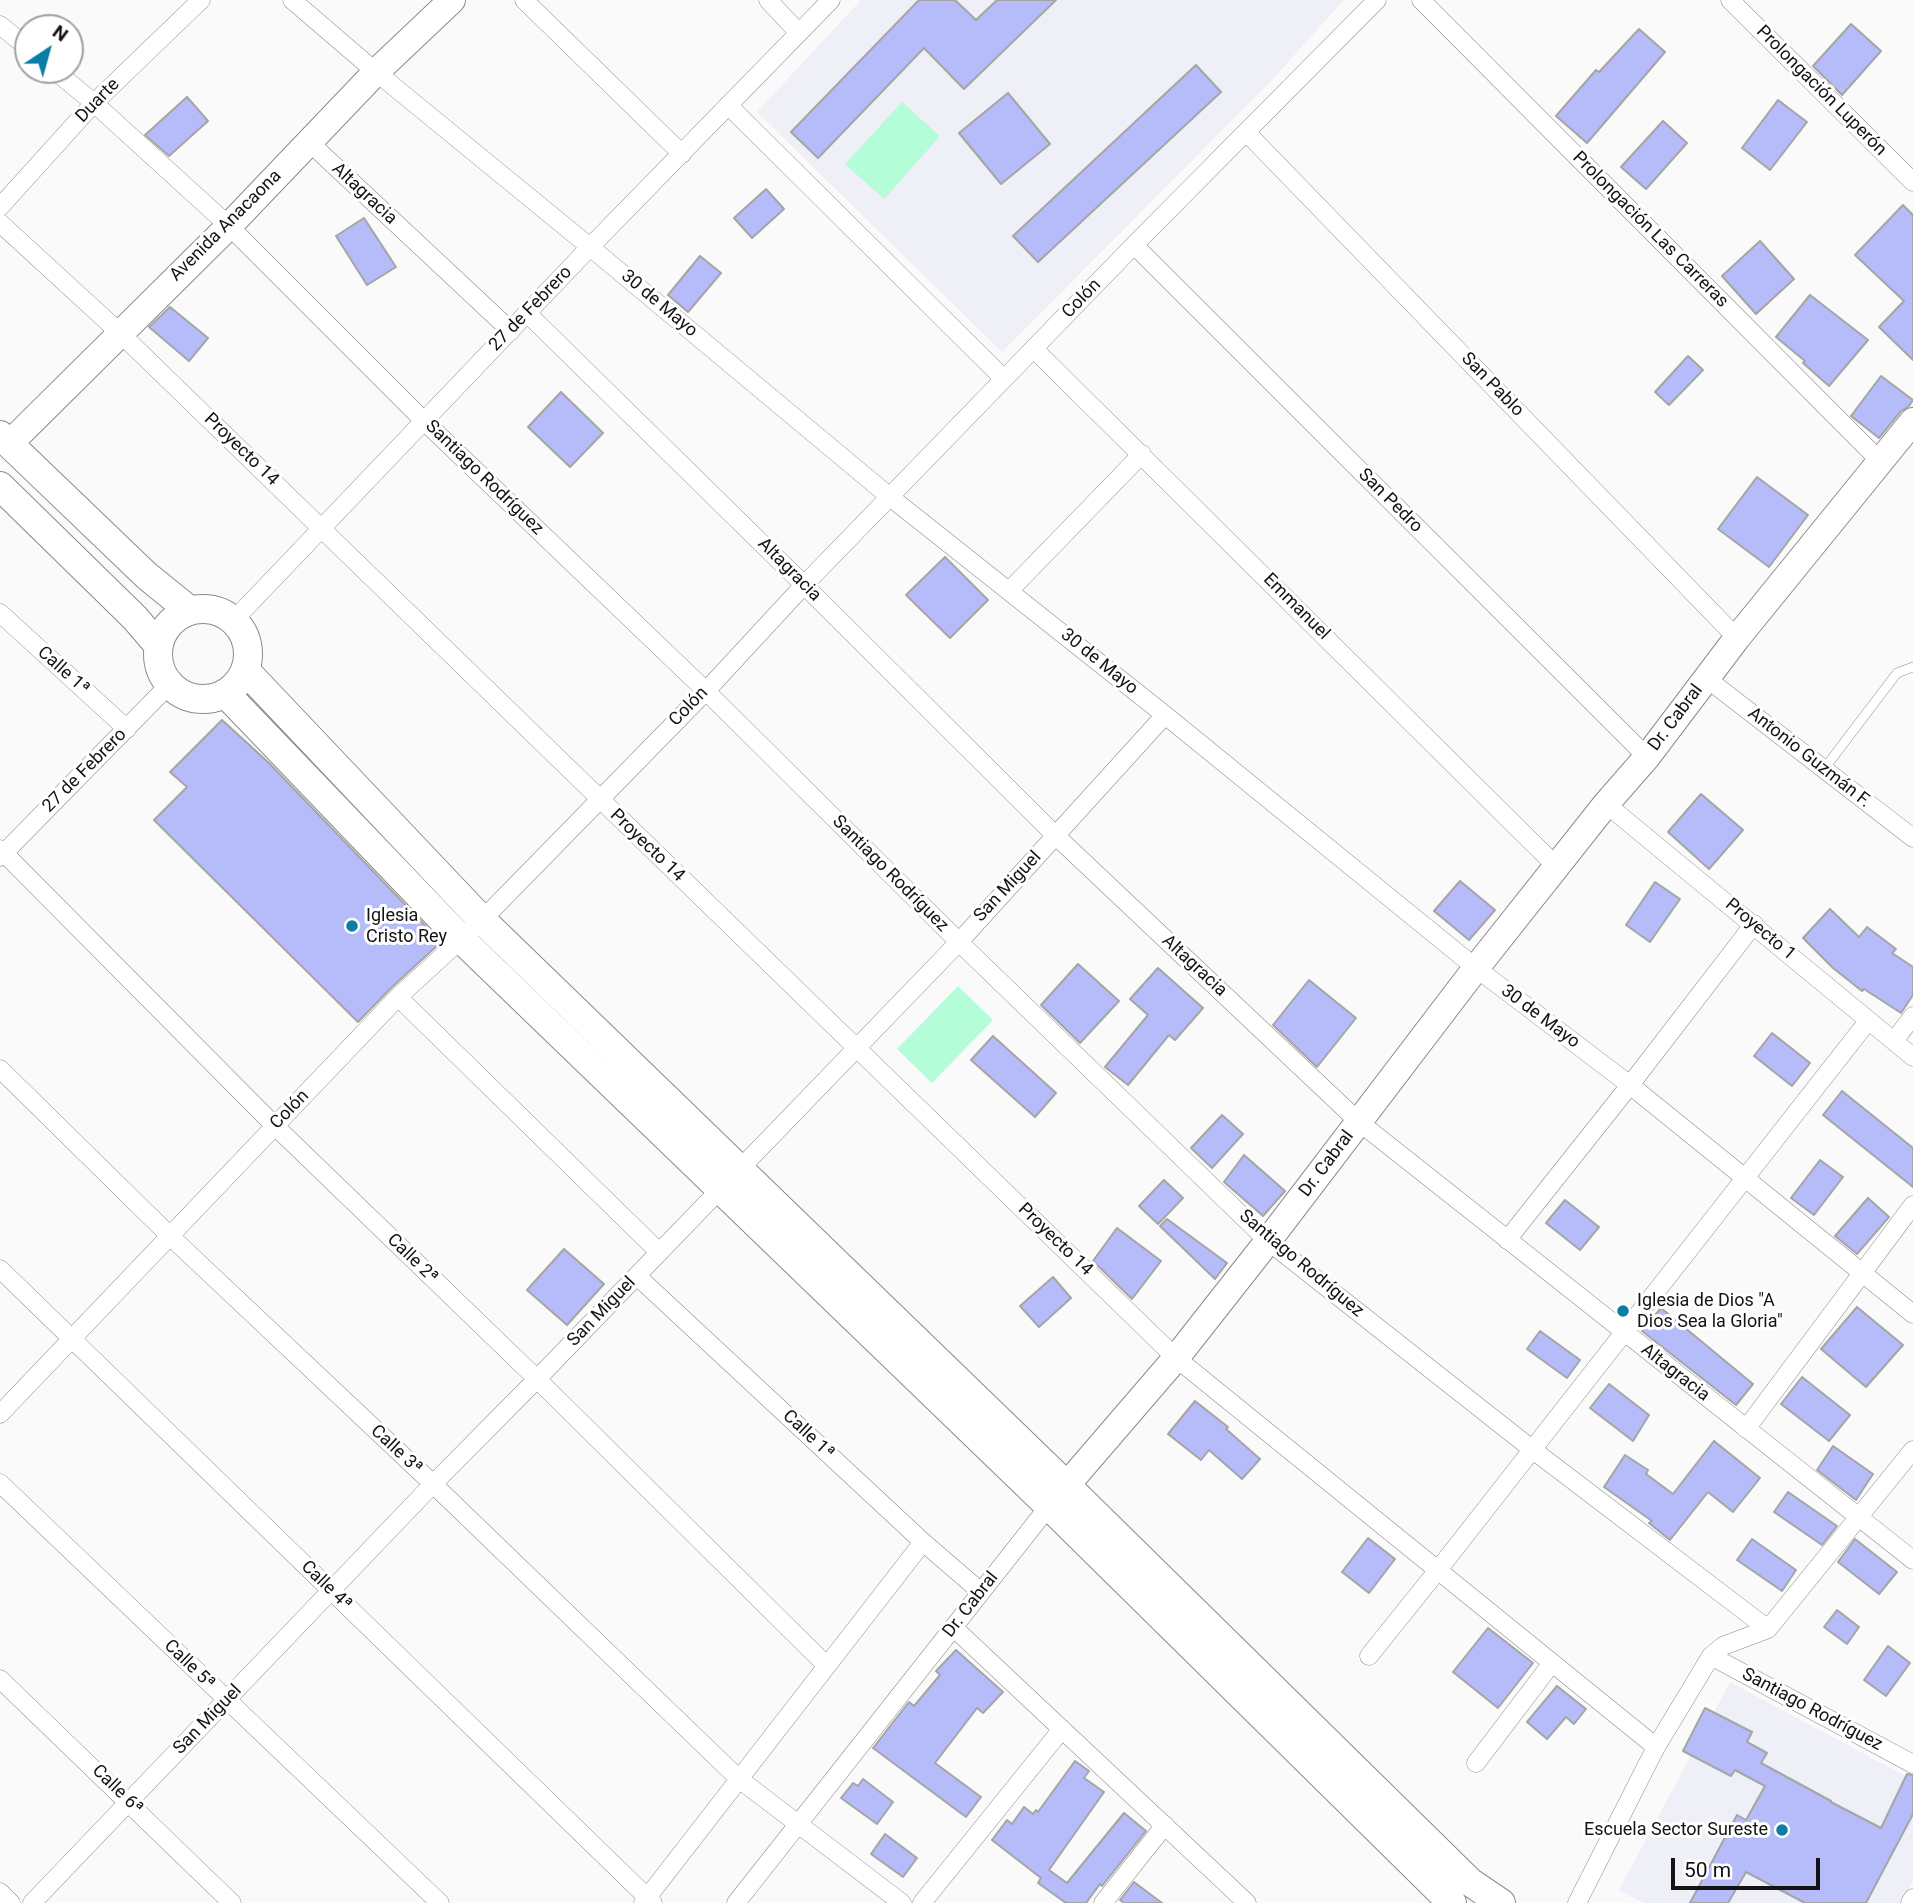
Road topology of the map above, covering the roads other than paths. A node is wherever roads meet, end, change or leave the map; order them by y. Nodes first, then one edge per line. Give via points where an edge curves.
1 (201, 0) edge
2 (292, 0) edge
3 (452, 0) edge
4 (524, 0) edge
5 (768, 0) edge
6 (831, 0) edge
7 (1377, 0) edge
8 (1421, 0) edge
9 (1730, 0) edge
10 (0, 25) edge
11 (799, 33) junction
12 (14, 36) edge
13 (376, 72) junction
14 (71, 84) edge
15 (94, 103) junction
16 (729, 105) junction
17 (1247, 133) junction
18 (309, 142) junction
19 (682, 154) junction
20 (1913, 182) edge
21 (0, 207) edge
22 (0, 223) edge
23 (229, 226) junction
24 (1134, 245) junction
25 (590, 247) junction
26 (528, 314) junction
27 (511, 331) junction
28 (120, 333) junction
29 (1034, 349) junction
30 (1004, 379) junction
31 (424, 421) junction
32 (1913, 422) edge
33 (3, 444) edge
34 (1142, 454) junction
35 (1880, 461) junction
36 (0, 486) edge
37 (890, 497) junction
38 (321, 528) junction
39 (804, 585) junction
40 (1010, 590) junction
41 (189, 610) junction
42 (0, 613) edge
43 (234, 620) junction
44 (1737, 638) junction
45 (158, 645) junction
46 (1913, 667) edge
47 (246, 671) junction
48 (1706, 678) junction
49 (169, 685) junction
50 (706, 691) junction
51 (226, 694) junction
52 (1165, 715) junction
53 (127, 729) junction
54 (1647, 757) junction
55 (1824, 769) junction
56 (599, 800) junction
57 (1606, 804) junction
58 (1056, 836) junction
59 (1913, 838) edge
60 (1, 853) edge
61 (1557, 867) junction
62 (1754, 924) junction
63 (472, 930) junction
64 (959, 942) junction
65 (1476, 968) junction
66 (398, 998) junction
67 (1913, 1016) edge
68 (1868, 1021) junction
69 (1894, 1041) junction
70 (856, 1049) junction
71 (1913, 1057) edge
72 (0, 1069) edge
73 (1630, 1085) junction
74 (1359, 1122) junction
75 (275, 1126) junction
76 (1745, 1178) junction
77 (730, 1179) junction
78 (1913, 1205) edge
79 (170, 1236) junction
80 (1507, 1240) junction
81 (1268, 1241) junction
82 (659, 1252) junction
83 (0, 1269) edge
84 (1862, 1273) junction
85 (637, 1276) junction
86 (1913, 1314) edge
87 (1625, 1333) junction
88 (72, 1340) junction
89 (1176, 1358) junction
90 (537, 1379) junction
91 (0, 1414) edge
92 (1746, 1429) junction
93 (1533, 1450) junction
94 (1913, 1450) edge
95 (0, 1483) edge
96 (433, 1484) junction
97 (1057, 1495) junction
98 (1859, 1516) junction
99 (923, 1542) junction
100 (1913, 1560) edge
101 (1438, 1570) junction
102 (331, 1591) junction
103 (981, 1592) junction
104 (953, 1628) junction
105 (1768, 1629) junction
106 (1368, 1656) dead end
107 (1711, 1656) junction
108 (1552, 1663) junction
109 (827, 1666) junction
110 (0, 1679) edge
111 (227, 1701) junction
112 (1062, 1729) junction
113 (1656, 1747) junction
114 (1476, 1763) dead end
115 (1913, 1764) edge
116 (739, 1779) junction
117 (130, 1803) junction
118 (799, 1823) junction
119 (1165, 1825) junction
120 (0, 1892) edge
121 (1913, 1898) edge
122 (647, 1901) edge
123 (11, 1903) edge
124 (32, 1903) edge
125 (232, 1903) edge
126 (440, 1903) edge
127 (736, 1903) edge
128 (902, 1903) edge
129 (922, 1903) edge
130 (1103, 1903) edge
131 (1247, 1903) edge
132 (1452, 1903) edge
133 (1501, 1903) edge
134 (1577, 1903) edge
135 (1910, 1903) edge

1 - 15 street, Duarte
2 - 13 street, 30 de Mayo
3 - 13 street, Avenida Anacaona
4 - 19 street
5 - 11 street
6 - 11 street, 27 de Febrero
7 - 17 street, Colón
8 - 35 street, Prolongación Las Carreras
9 - 20 street, Prolongación Luperón
10 - 12 street
11 - 16 street, 27 de Febrero
13 - 18 street, Avenida Anacaona
13 - 25 street, 30 de Mayo
14 - 15 street, Santiago Rodríguez
15 - 21 street, Duarte
15 - 23 street, Santiago Rodríguez
16 - 19 street, 27 de Febrero
16 - 30 street
17 - 24 street, Colón
17 - 44 street, San Pablo
18 - 23 street, Avenida Anacaona
18 - 27 street, Altagracia
19 - 25 street, 27 de Febrero
22 - 28 street, Proyecto 14
23 - 28 street, Avenida Anacaona
23 - 31 street, Santiago Rodríguez
24 - 29 street, Colón
24 - 54 street, San Pedro
25 - 26 street, 27 de Febrero
25 - 37 street, 30 de Mayo
26 - 27 street, 27 de Febrero
26 - 39 street, Altagracia
27 - 31 street, 27 de Febrero
28 - 33 street, Avenida Anacaona
28 - 38 street, Proyecto 14
29 - 30 street, Colón
29 - 34 street, Emmanuel
30 - 37 street, Colón
31 - 38 street, 27 de Febrero
31 - 50 street, Santiago Rodríguez
32 - 35 street, Dr. Cabral
33 - 41 main road
34 - 40 street
34 - 61 street, Emmanuel
35 - 44 street, Dr. Cabral
36 - 45 main road
37 - 39 street, Colón
37 - 40 street, 30 de Mayo
38 - 43 street, 27 de Febrero
38 - 56 street, Proyecto 14
39 - 50 street, Colón
39 - 58 street, Altagracia
40 - 52 street, 30 de Mayo
41 - 43 main road via 213,609
41 - 45 main road via 169,624
42 - 53 street, Calle 1ª
43 - 47 main road via 245,635
44 - 48 street, Dr. Cabral
45 - 49 main road via 159,666
46 - 55 lane via 1897,673
47 - 51 main road
47 - 63 main road
48 - 54 street, Dr. Cabral
48 - 55 street, Antonio Guzmán F.
49 - 51 main road via 186,697 206,700
49 - 53 street, 27 de Febrero
50 - 56 street, Colón
50 - 64 street, Santiago Rodríguez
51 - 63 main road
52 - 58 street, San Miguel
52 - 65 street, 30 de Mayo
53 - 60 street, 27 de Febrero
54 - 57 street, Dr. Cabral
55 - 59 street, Antonio Guzmán F.
56 - 63 street, Colón
56 - 70 street, Proyecto 14
57 - 61 street, Dr. Cabral
57 - 62 street, Proyecto 1
58 - 64 street, San Miguel
58 - 74 street, Altagracia
60 - 75 street, Calle 2ª
61 - 65 street, Dr. Cabral
62 - 68 street, Proyecto 1
62 - 73 street
63 - 66 street, Colón
63 - 77 main road
64 - 70 street, San Miguel
64 - 81 street, Santiago Rodríguez
65 - 73 street, 30 de Mayo
65 - 74 street, Dr. Cabral
66 - 75 street, Colón
66 - 82 street
67 - 69 street
68 - 69 street, Proyecto 1
68 - 76 street
69 - 71 street, Proyecto 1
70 - 77 street, San Miguel
70 - 89 street, Proyecto 14
72 - 79 street, Calle 3ª
73 - 76 street, 30 de Mayo
73 - 80 street
74 - 80 street, Altagracia
74 - 81 street, Dr. Cabral
75 - 79 street, Colón
75 - 90 street, Calle 2ª
76 - 84 street, 30 de Mayo
76 - 87 street
77 - 82 street, San Miguel
77 - 97 main road
78 - 84 street
79 - 88 street, Colón
79 - 96 street, Calle 3ª
80 - 87 street, Altagracia
81 - 89 street, Dr. Cabral
81 - 93 street, Santiago Rodríguez
82 - 85 street, San Miguel
83 - 88 street, Calle 4ª
84 - 86 street, 30 de Mayo
84 - 92 street
85 - 90 street, San Miguel
85 - 99 street, Calle 1ª
87 - 92 street, Altagracia
87 - 93 street
88 - 91 street, Colón
88 - 102 street, Calle 4ª
89 - 97 street, Dr. Cabral
89 - 101 street, Proyecto 14
90 - 96 street, San Miguel
90 - 109 street, Calle 2ª
92 - 98 street, Altagracia
93 - 101 street
93 - 105 street, Santiago Rodríguez
94 - 98 street
95 - 111 street, Calle 5ª
96 - 102 street, San Miguel
96 - 116 street, Calle 3ª
97 - 103 street, Dr. Cabral
97 - 132 main road
97 - 133 main road via 1470,1882
98 - 100 street, Altagracia
98 - 105 street
99 - 103 street, Calle 1ª
99 - 109 street
101 - 106 street
101 - 108 street, Proyecto 14
102 - 111 street, San Miguel
102 - 122 street, Calle 4ª
103 - 104 street, Dr. Cabral
104 - 112 street
104 - 118 street, Dr. Cabral
105 - 107 street via 1723,1646
107 - 113 street
107 - 115 street, Santiago Rodríguez
108 - 113 street, Proyecto 14
108 - 114 street
109 - 116 street
110 - 117 street, Calle 6ª
111 - 117 street, San Miguel
111 - 126 street, Calle 5ª
112 - 119 street
112 - 129 street
113 - 134 street
116 - 118 street, Calle 3ª
116 - 122 street
117 - 124 street, San Miguel
117 - 125 street, Calle 6ª
118 - 127 street, Dr. Cabral
118 - 128 street, Calle 3ª
119 - 130 street
119 - 131 street
120 - 123 street
121 - 135 street

